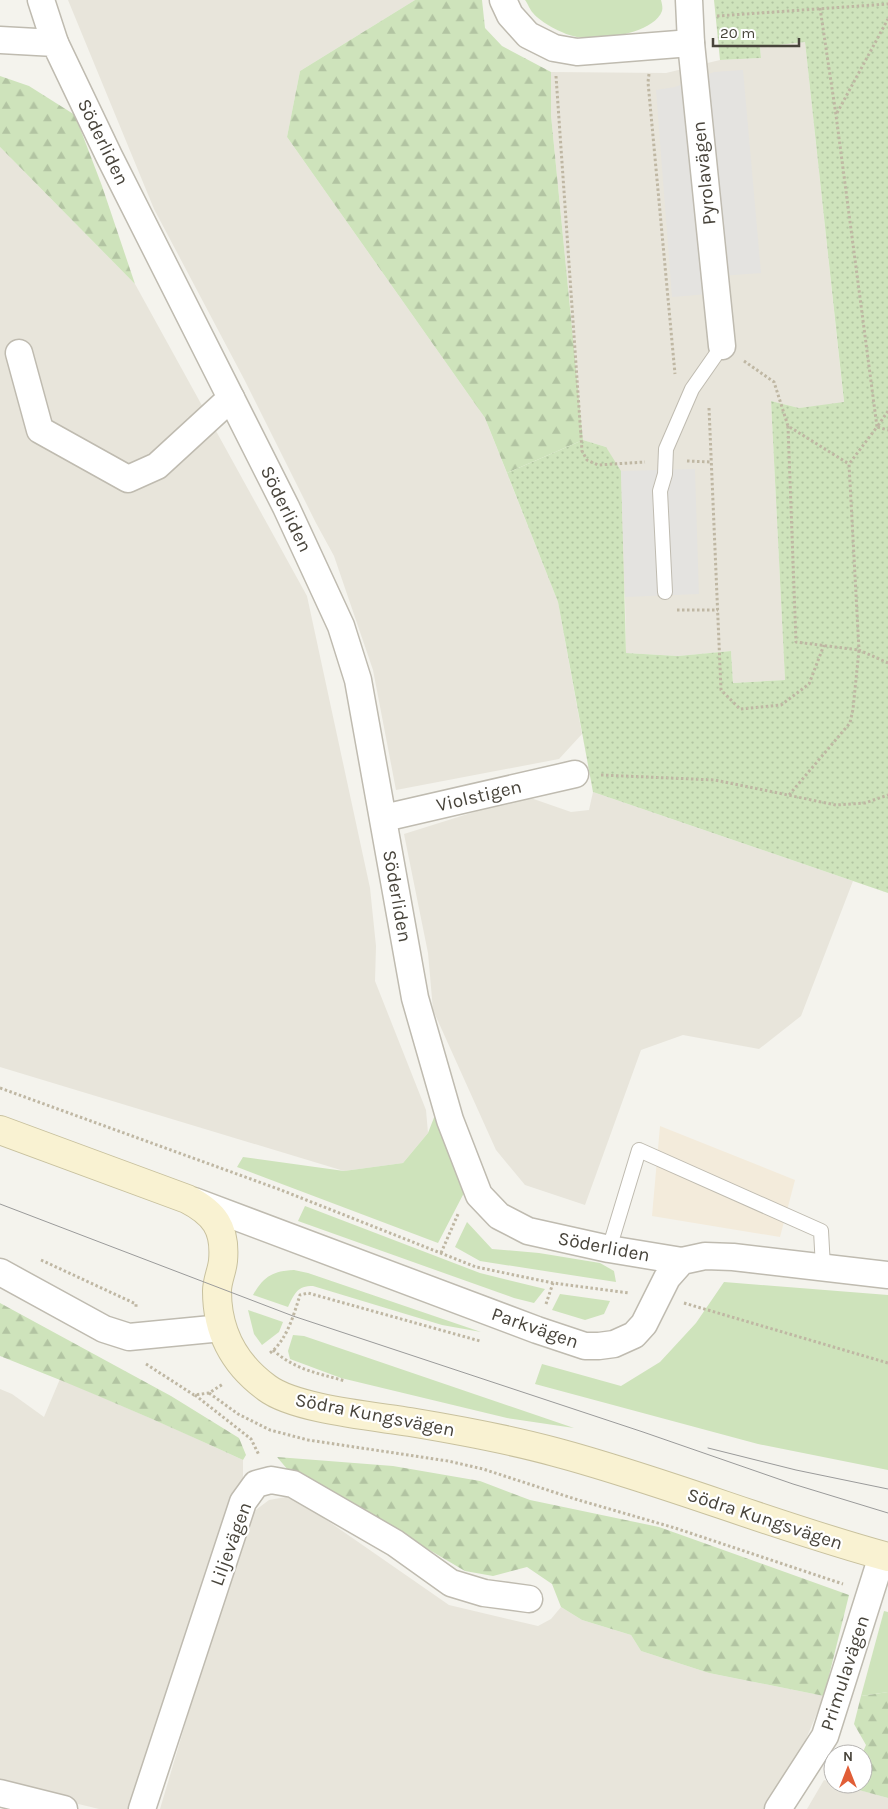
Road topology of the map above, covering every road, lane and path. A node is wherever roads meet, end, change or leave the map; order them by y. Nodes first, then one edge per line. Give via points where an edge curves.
1 (40, 0) edge
2 (503, 0) edge
3 (888, 4) edge
4 (820, 8) junction
5 (888, 19) edge
6 (690, 20) edge
7 (0, 40) edge
8 (55, 43) junction
9 (652, 46) junction
10 (554, 48) junction
11 (836, 115) junction
12 (722, 346) junction
13 (19, 353) dead end
14 (692, 389) junction
15 (231, 398) junction
16 (888, 411) edge
17 (788, 426) junction
18 (877, 426) junction
19 (888, 430) edge
20 (666, 461) junction
21 (849, 464) junction
22 (665, 592) joint
23 (718, 610) junction
24 (824, 645) junction
25 (859, 650) junction
26 (888, 663) edge
27 (575, 774) joint
28 (790, 795) junction
29 (888, 795) edge
30 (384, 818) junction
31 (0, 1088) edge
32 (0, 1130) edge
33 (479, 1195) junction
34 (188, 1199) junction
35 (609, 1250) junction
36 (441, 1253) junction
37 (36, 1258) dead end
38 (682, 1262) junction
39 (823, 1267) junction
40 (0, 1272) edge
41 (888, 1275) edge
42 (553, 1283) junction
43 (657, 1296) junction
44 (222, 1328) junction
45 (538, 1330) junction
46 (141, 1336) junction
47 (486, 1342) dead end
48 (888, 1363) edge
49 (247, 1370) junction
50 (209, 1393) junction
51 (194, 1395) junction
52 (271, 1480) junction
53 (885, 1556) edge
54 (870, 1592) junction
55 (529, 1599) dead end
56 (0, 1793) edge
57 (64, 1809) edge
58 (142, 1809) edge
59 (778, 1809) edge

1 - 8 street, Söderliden
2 - 10 street via 510,15 528,34
3 - 4 path
4 - 6 path
4 - 11 path
5 - 11 path
6 - 9 street
6 - 12 street, Pyrolavägen
7 - 8 street
8 - 15 street, Söderliden
9 - 10 street via 577,52
9 - 14 path via 648,82 676,381
10 - 20 path via 582,451 586,460 598,466
11 - 18 path
12 - 14 lane
12 - 17 path via 774,382
13 - 15 street via 40,430 128,479 157,466
14 - 20 lane via 666,449
14 - 23 path via 708,388
15 - 30 street, Söderliden via 341,626 358,680
16 - 18 path
17 - 21 path
17 - 24 path via 796,642
18 - 19 path
18 - 21 path
20 - 22 lane via 660,491
21 - 25 path
22 - 23 path via 676,591 677,610
23 - 24 path via 721,690 740,708 781,705 809,684
24 - 25 path
25 - 26 path
25 - 28 path via 850,724
27 - 28 path via 715,780
27 - 30 street, Violstigen
28 - 29 path via 836,805 865,803
30 - 33 street, Söderliden via 414,998 450,1120
31 - 36 path via 280,1190
32 - 34 main road, Södra Kungsvägen
33 - 35 street, Söderliden via 499,1216 528,1231
33 - 36 path via 459,1212
34 - 44 main road, Södra Kungsvägen via 212,1214 218,1224 223,1248 217,1288
34 - 45 street, Parkvägen
35 - 38 street, Söderliden
35 - 39 lane via 639,1150 821,1231
36 - 42 path via 476,1267
37 - 46 path via 136,1304
38 - 39 street via 705,1256
38 - 43 street, Parkvägen via 666,1278
39 - 41 street
40 - 46 street via 104,1329 129,1337
42 - 43 path
42 - 45 path
43 - 45 street, Parkvägen via 644,1324 634,1334 614,1344 585,1346
43 - 48 path
44 - 46 street
44 - 49 main road, Södra Kungsvägen via 239,1363
46 - 51 path via 145,1363
47 - 49 path via 308,1293 300,1295 281,1340
49 - 50 path
49 - 53 main road, Södra Kungsvägen via 268,1389 285,1398 554,1451
50 - 51 path
50 - 54 path via 238,1414 270,1430 308,1440 483,1469
51 - 52 path via 251,1439
52 - 55 street via 293,1484 395,1544 451,1583 484,1594
52 - 58 street, Liljevägen via 256,1484 243,1502
53 - 54 street, Primulavägen
54 - 59 street, Primulavägen via 825,1736
56 - 57 street

